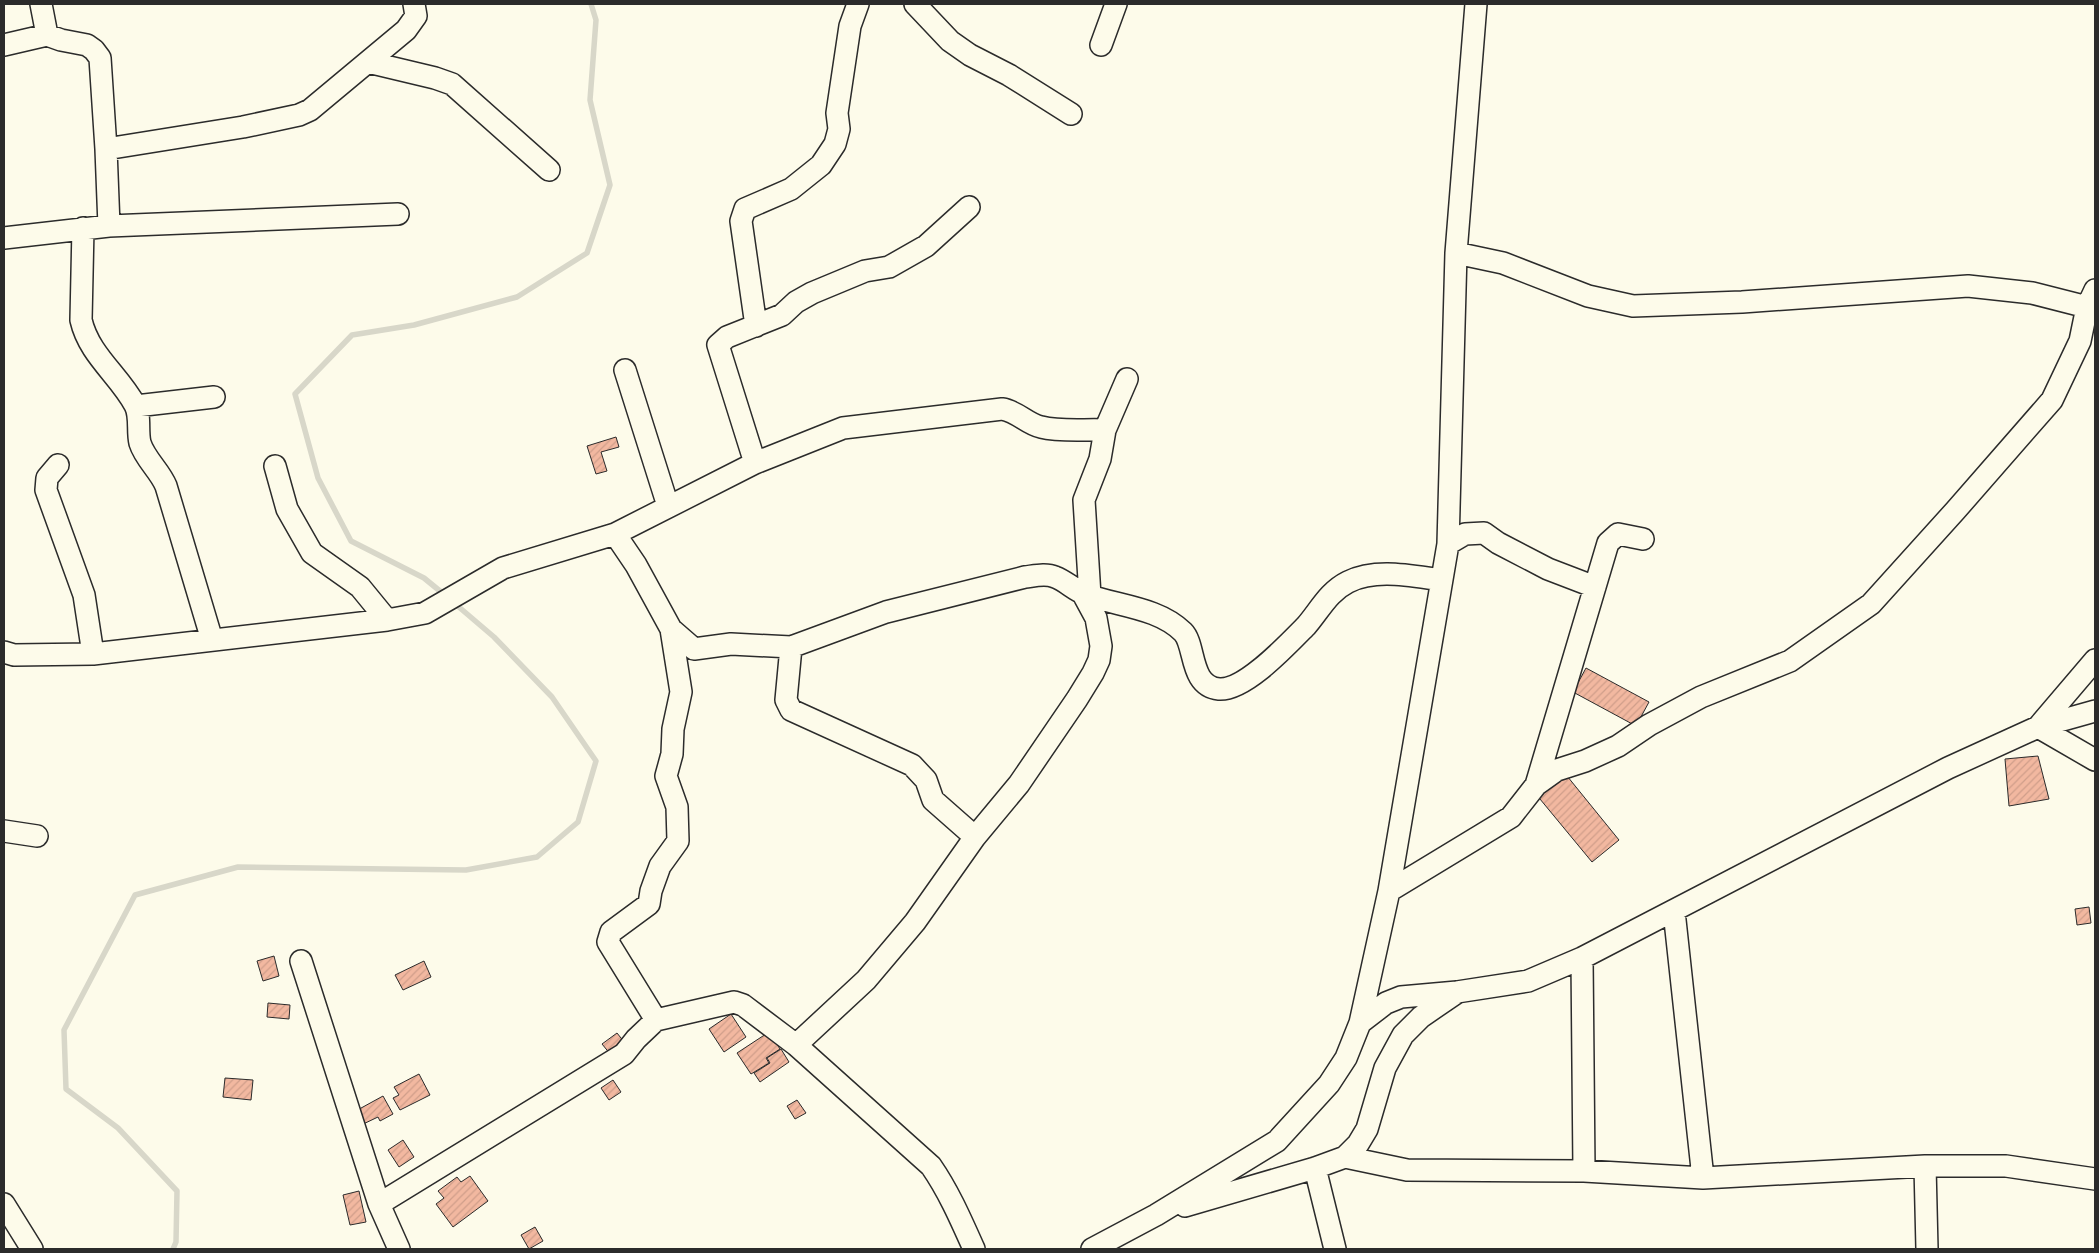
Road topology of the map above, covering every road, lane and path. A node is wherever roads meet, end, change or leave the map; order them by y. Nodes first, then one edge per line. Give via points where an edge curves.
1 (41, 4) edge
2 (414, 4) edge
3 (858, 4) edge
4 (915, 4) edge
5 (1116, 4) edge
6 (1476, 4) edge
7 (47, 35) junction
8 (4, 45) edge
9 (1101, 45) dead end
10 (368, 62) junction
11 (1071, 114) dead end
12 (106, 149) junction
13 (549, 170) dead end
14 (969, 208) dead end
15 (398, 214) dead end
16 (110, 226) junction
17 (83, 228) junction
18 (4, 238) edge
19 (1456, 253) junction
20 (2092, 303) edge
21 (756, 326) junction
22 (625, 370) dead end
23 (1127, 379) dead end
24 (214, 397) dead end
25 (136, 406) junction
26 (1105, 430) junction
27 (754, 462) junction
28 (58, 465) dead end
29 (275, 466) dead end
30 (668, 506) junction
31 (615, 534) junction
32 (1643, 539) dead end
33 (1448, 544) junction
34 (1441, 580) junction
35 (1595, 587) junction
36 (1086, 595) junction
37 (1121, 604) junction
38 (1096, 618) junction
39 (387, 620) junction
40 (671, 629) junction
41 (212, 640) junction
42 (791, 647) junction
43 (4, 652) edge
44 (93, 654) junction
45 (2095, 660) edge
46 (2095, 711) edge
47 (2038, 727) junction
48 (2095, 760) edge
49 (1536, 785) junction
50 (4, 831) edge
51 (37, 836) dead end
52 (975, 837) junction
53 (1389, 891) junction
54 (1674, 911) junction
55 (1582, 958) junction
56 (300, 961) dead end
57 (1457, 992) junction
58 (656, 1020) junction
59 (1360, 1023) junction
60 (796, 1045) junction
61 (1344, 1157) junction
62 (1925, 1166) junction
63 (1315, 1168) junction
64 (1584, 1171) junction
65 (1703, 1178) junction
66 (2095, 1178) edge
67 (4, 1204) edge
68 (379, 1204) junction
69 (1156, 1214) junction
70 (32, 1249) edge
71 (399, 1249) edge
72 (974, 1249) edge
73 (1092, 1249) edge
74 (1334, 1249) edge
75 (1927, 1249) edge

1 - 7 street
2 - 10 street via 416,16 410,26
3 - 21 street via 850,26 834,144 820,165 791,189 744,209 741,220
4 - 11 street via 950,41
5 - 9 street
6 - 19 street
7 - 8 street
7 - 12 street via 87,45 100,58
10 - 12 street via 317,105 299,114 244,127
10 - 13 street via 452,84
12 - 16 street
14 - 21 street via 926,246 888,267 865,271 812,293 782,315
15 - 16 street
16 - 17 street
17 - 18 street
17 - 25 street via 81,320 84,333
19 - 20 street via 1503,263 1588,296 1633,306 1742,302 1968,286
19 - 33 street
20 - 49 street via 2080,341 2052,400 1871,604 1790,661 1701,696 1618,746 1557,770
21 - 27 street via 727,337 718,346
22 - 30 street
23 - 26 street
24 - 25 street
25 - 41 street via 142,449 166,486
26 - 27 street via 1043,428 1030,424 1010,410 1002,410 843,428
26 - 36 street via 1100,460 1084,500
27 - 30 street
28 - 44 street via 47,478 46,490 84,595
29 - 39 street via 287,509 312,553 360,587
30 - 31 street
31 - 39 street via 503,568 425,613
31 - 40 street
32 - 35 street via 1618,534 1612,538
33 - 34 street
33 - 35 street via 1466,534 1484,533 1548,569
34 - 37 street via 1389,574 1348,582 1329,596 1306,625 1250,679 1229,689 1208,686 1195,668 1185,633 1169,620
34 - 53 street
35 - 49 street
36 - 37 street
36 - 38 street
36 - 42 street via 1054,576 1025,577 886,612
37 - 38 street
38 - 52 street via 1101,646 1093,673 1019,784
39 - 41 street
40 - 42 street via 694,649 731,644
40 - 58 street via 681,692 666,776 677,807 678,842 660,866 649,904 611,932 608,942
41 - 44 street
42 - 52 street via 786,700 791,710 912,765 926,780 933,800
43 - 44 street via 14,655
45 - 47 street
46 - 47 street
47 - 48 street
47 - 54 street via 1948,768
49 - 53 street via 1510,817
50 - 51 street
52 - 60 street via 914,922 866,980
53 - 59 street
54 - 55 street
54 - 65 street
55 - 57 street via 1528,981
55 - 64 street
56 - 68 street
57 - 59 street via 1401,997 1386,1003
57 - 61 street via 1421,1017 1403,1035 1386,1068 1367,1129 1358,1144
58 - 60 street via 734,1002 743,1005
58 - 68 street via 624,1054
59 - 69 street via 1346,1058 1329,1084 1277,1141
60 - 72 street via 930,1166 944,1185
61 - 63 street
61 - 64 street via 1407,1170
62 - 65 street
62 - 66 street via 2006,1166
62 - 75 street
63 - 69 street
63 - 74 street
64 - 65 street
67 - 70 street
68 - 71 street
69 - 73 street

